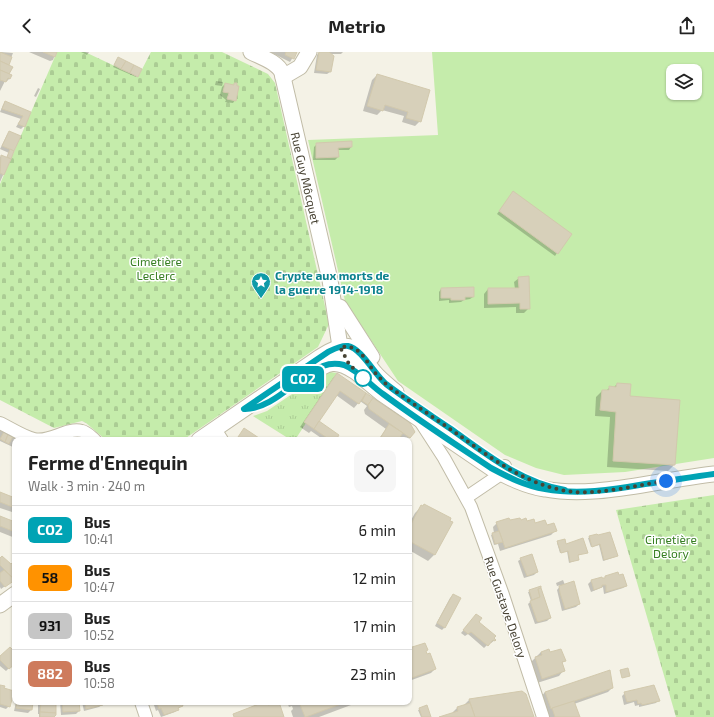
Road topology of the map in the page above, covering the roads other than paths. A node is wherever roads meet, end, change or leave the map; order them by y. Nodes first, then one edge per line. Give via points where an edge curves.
1 (250, 52) edge
2 (309, 52) edge
3 (283, 77) junction
4 (330, 280) junction
5 (340, 307) junction
6 (340, 347) junction
7 (357, 373) junction
8 (402, 396) junction
9 (247, 409) junction
10 (418, 418) junction
11 (0, 423) edge
12 (218, 435) edge
13 (30, 437) edge
14 (51, 437) edge
15 (90, 437) edge
16 (503, 470) junction
17 (714, 474) edge
18 (467, 497) junction
19 (12, 596) edge
20 (0, 605) edge
21 (142, 705) edge
22 (146, 717) edge
23 (543, 717) edge

1 - 3 street via 278,66
2 - 3 street via 300,67
3 - 4 street, Rue Guy Môcquet
4 - 5 street, Rue Guy Môcquet
4 - 6 street, Rue Guy Môcquet
5 - 6 street, Rue Guy Môcquet via 343,332
5 - 8 street via 387,380
6 - 7 street
6 - 8 street via 349,346 357,350 382,380
6 - 9 street
7 - 9 street via 332,363 321,367 266,404
7 - 10 street
8 - 16 street via 487,455
9 - 12 street
10 - 16 street via 491,468
10 - 18 street, Rue Gustave Delory
11 - 13 street
14 - 15 street via 74,431 82,431
16 - 17 street via 519,482 544,489 576,492
16 - 18 street
18 - 23 street, Rue Gustave Delory via 503,594
19 - 20 street
21 - 22 street

